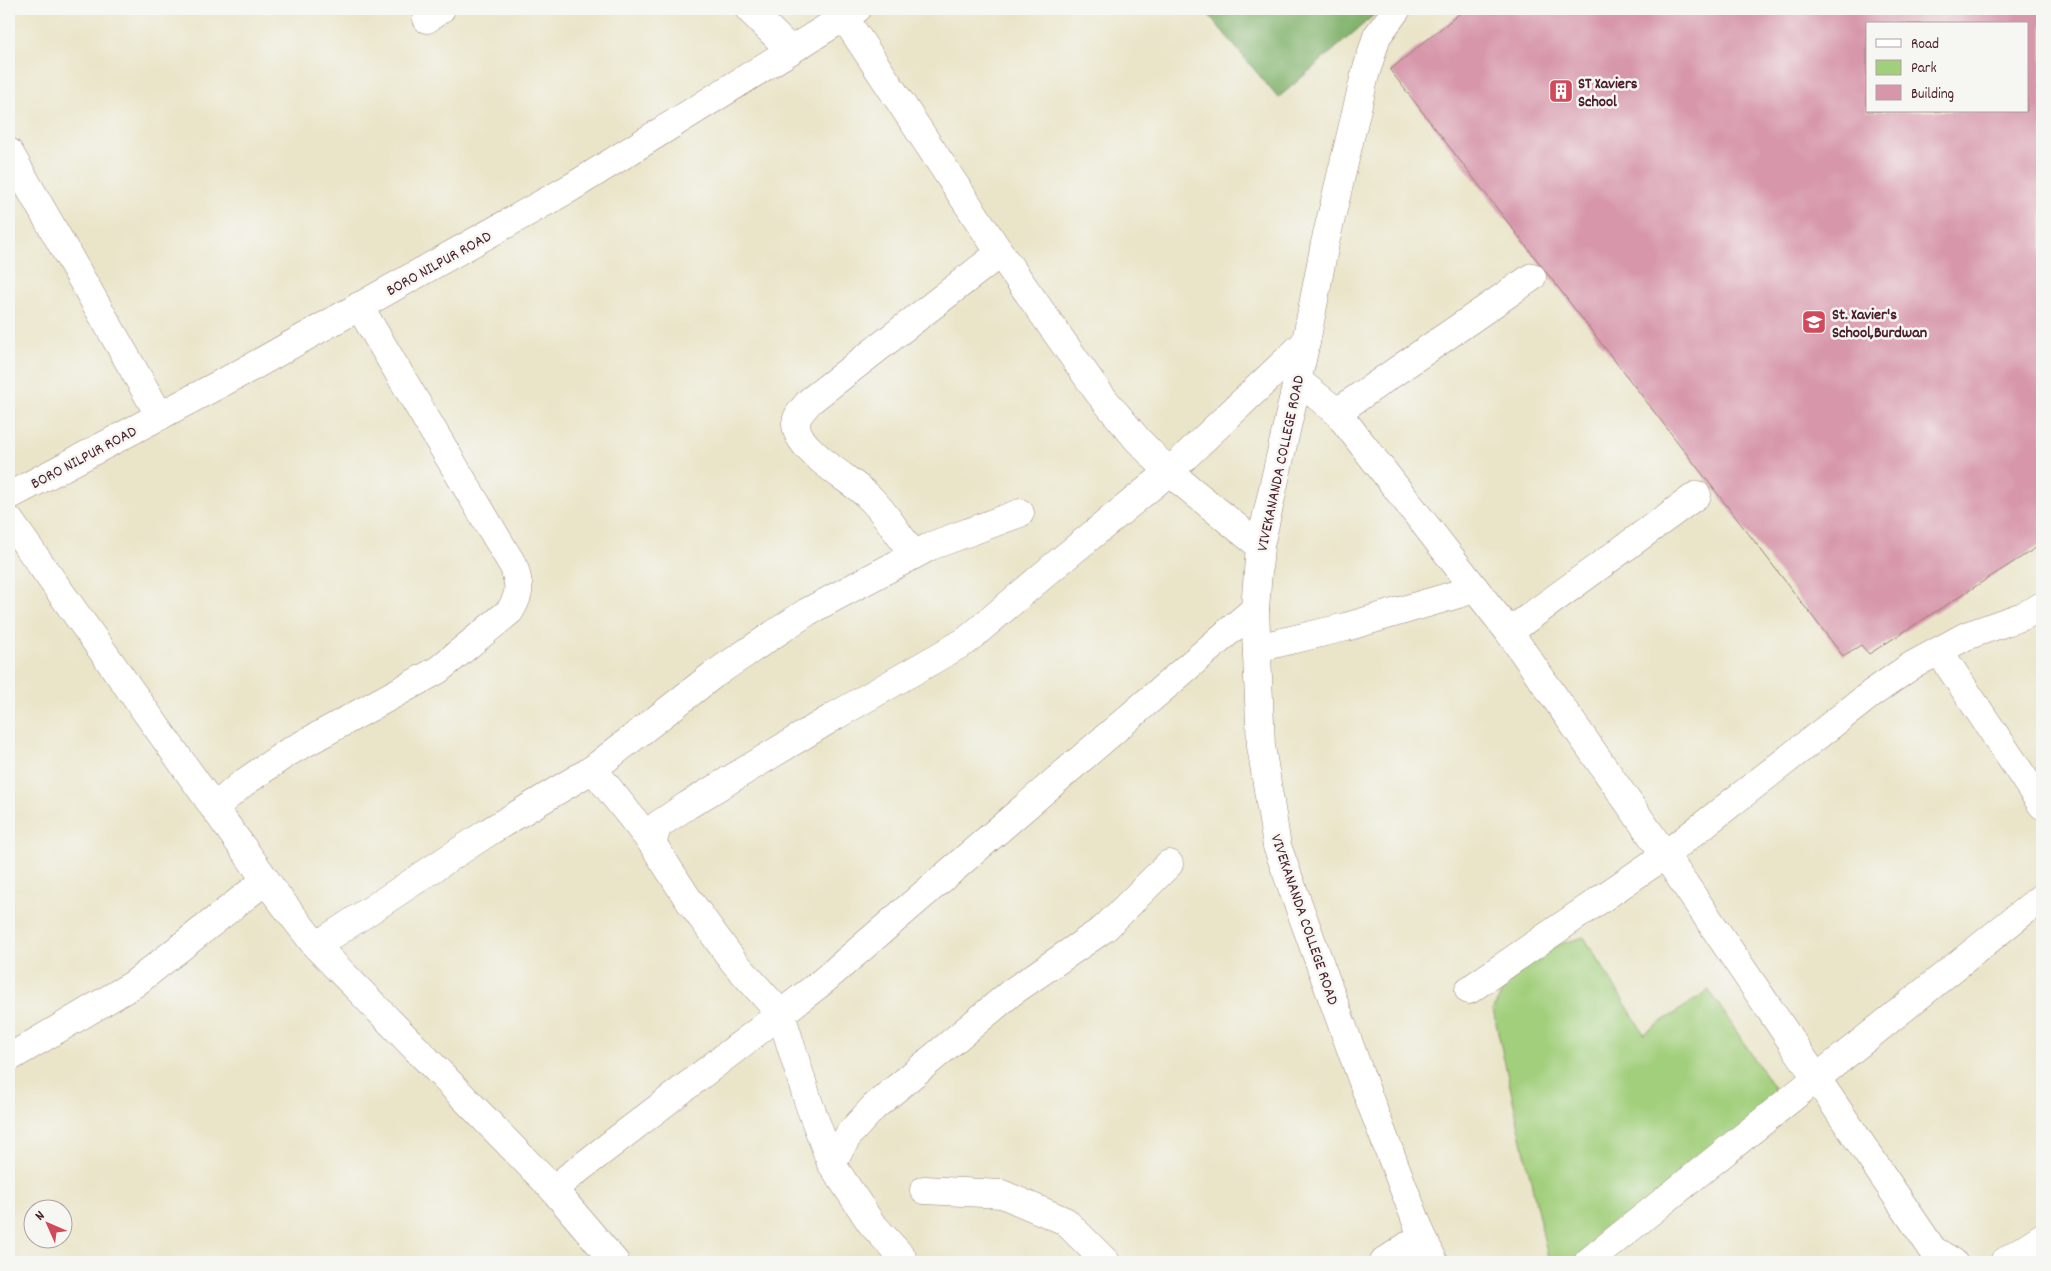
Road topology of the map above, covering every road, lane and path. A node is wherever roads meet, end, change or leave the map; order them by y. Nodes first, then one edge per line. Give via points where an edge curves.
1 (749, 9) edge
2 (1397, 9) edge
3 (850, 13) edge
4 (790, 50) junction
5 (9, 152) edge
6 (1000, 253) junction
7 (1532, 277) dead end
8 (359, 306) junction
9 (1306, 342) junction
10 (1297, 380) junction
11 (1337, 412) junction
12 (160, 416) junction
13 (1169, 472) junction
14 (1697, 495) dead end
15 (9, 496) edge
16 (1020, 513) dead end
17 (9, 520) edge
18 (1260, 546) junction
19 (914, 555) junction
20 (1475, 589) junction
21 (2042, 606) edge
22 (1255, 609) junction
23 (1509, 632) junction
24 (1257, 648) junction
25 (1939, 651) junction
26 (593, 769) junction
27 (2042, 805) edge
28 (214, 808) junction
29 (652, 842) junction
30 (1664, 855) junction
31 (1169, 864) dead end
32 (266, 880) junction
33 (2042, 897) edge
34 (316, 946) junction
35 (1469, 990) dead end
36 (781, 1014) junction
37 (9, 1058) edge
38 (1816, 1079) junction
39 (830, 1163) junction
40 (553, 1189) junction
41 (924, 1190) dead end
42 (1422, 1236) junction
43 (2042, 1237) edge
44 (615, 1262) edge
45 (902, 1262) edge
46 (1106, 1262) edge
47 (1384, 1262) edge
48 (1434, 1262) edge
49 (1588, 1262) edge
50 (1953, 1262) edge
51 (2004, 1262) edge

1 - 4 street
2 - 9 street, VIVEKANANDA COLLEGE ROAD via 1377,36 1365,74 1325,243
3 - 4 street, BORO NILPUR ROAD
3 - 6 street
4 - 8 street, BORO NILPUR ROAD via 572,187
5 - 12 street
6 - 13 street via 1098,392
6 - 19 street via 810,400 796,423 800,436 814,452 834,472 870,498
7 - 11 street
8 - 12 street, BORO NILPUR ROAD
8 - 28 street via 514,567 520,585 518,598 510,611 438,670 287,753
9 - 10 street, VIVEKANANDA COLLEGE ROAD
9 - 13 street
10 - 11 street
10 - 18 street, VIVEKANANDA COLLEGE ROAD
11 - 20 street
12 - 15 street, BORO NILPUR ROAD
13 - 18 street
13 - 29 street via 966,642 688,805 658,825
14 - 23 street
16 - 19 street
17 - 28 street
18 - 22 street, VIVEKANANDA COLLEGE ROAD
19 - 26 street via 807,612 713,675
20 - 23 street
20 - 24 street via 1346,627
21 - 25 street via 1966,636
22 - 24 street, VIVEKANANDA COLLEGE ROAD
22 - 36 street
23 - 30 street
24 - 42 street, VIVEKANANDA COLLEGE ROAD via 1261,746 1277,846
25 - 27 street
25 - 30 street via 1871,694
26 - 29 street
26 - 34 street via 490,831
28 - 32 street
29 - 36 street via 734,962
30 - 35 street
30 - 38 street
31 - 39 street via 1105,928 1012,992 874,1107 850,1133
32 - 34 street
32 - 37 street via 134,984
33 - 38 street
34 - 40 street
36 - 39 street
36 - 40 street
38 - 49 street
38 - 50 street via 1934,1250
39 - 45 street via 872,1223 902,1257
40 - 44 street
41 - 46 street via 1002,1194 1065,1221
42 - 47 street
42 - 48 street, VIVEKANANDA COLLEGE ROAD
43 - 51 street

